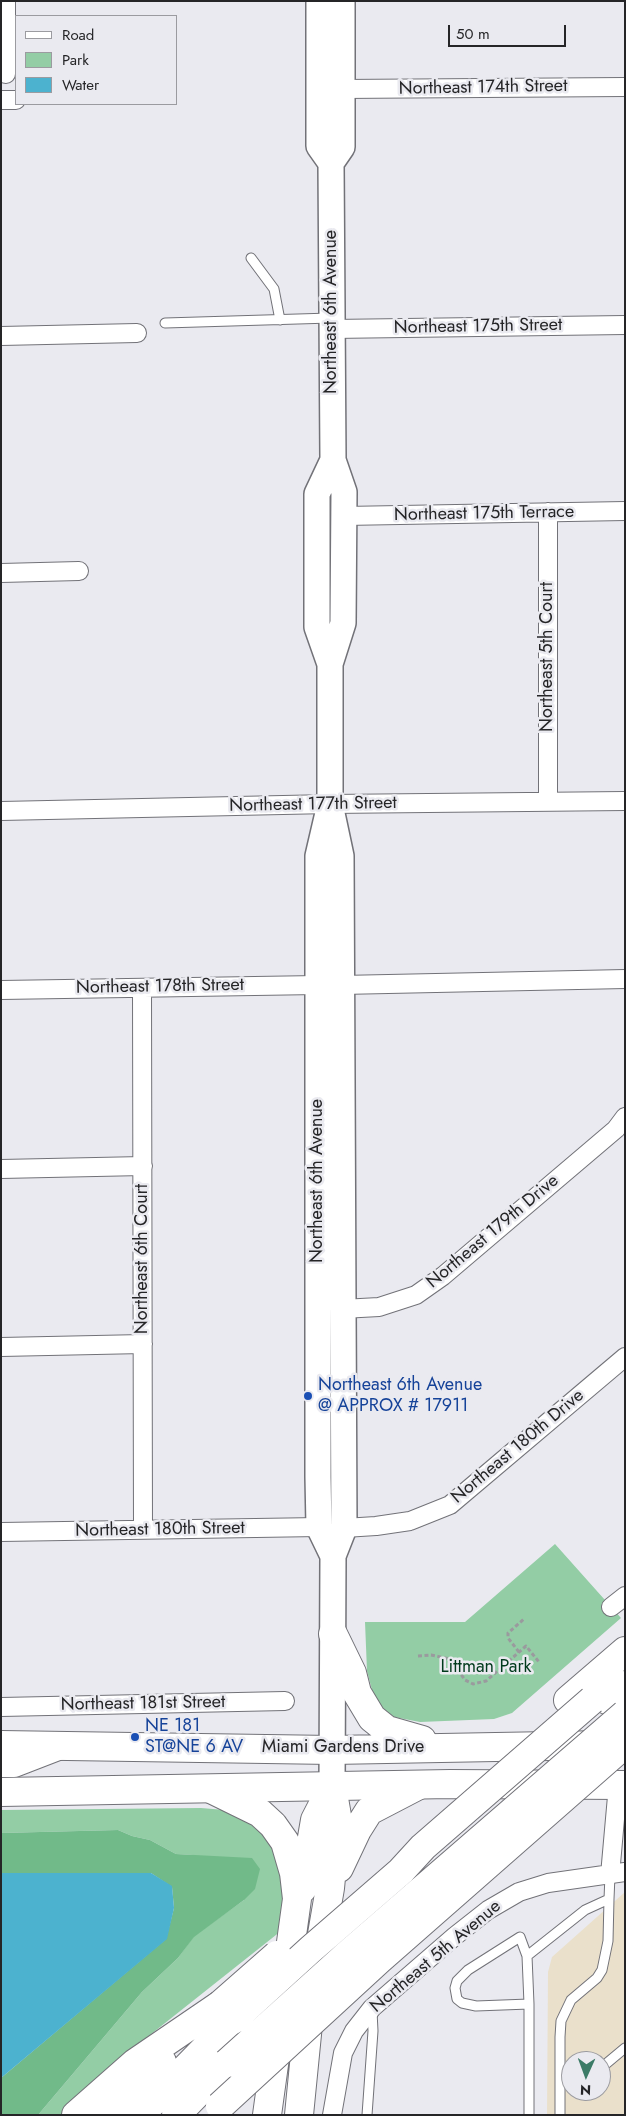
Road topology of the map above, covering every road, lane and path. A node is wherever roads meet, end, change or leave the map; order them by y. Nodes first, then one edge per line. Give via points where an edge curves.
1 (6, 1) edge
2 (319, 1) edge
3 (342, 1) edge
4 (6, 74) dead end
5 (625, 87) edge
6 (341, 89) junction
7 (1, 100) edge
8 (15, 100) edge
9 (331, 163) junction
10 (251, 258) dead end
11 (280, 320) junction
12 (165, 323) dead end
13 (332, 324) junction
14 (625, 325) edge
15 (137, 333) dead end
16 (1, 336) edge
17 (333, 460) junction
18 (625, 511) edge
19 (548, 512) junction
20 (344, 516) junction
21 (79, 571) dead end
22 (1, 573) edge
23 (330, 664) junction
24 (625, 801) edge
25 (548, 802) junction
26 (330, 804) junction
27 (1, 811) edge
28 (625, 979) edge
29 (330, 985) junction
30 (142, 988) junction
31 (1, 990) edge
32 (625, 1117) edge
33 (143, 1166) junction
34 (1, 1169) edge
35 (342, 1308) junction
36 (143, 1344) junction
37 (1, 1347) edge
38 (625, 1357) edge
39 (319, 1527) junction
40 (344, 1528) junction
41 (143, 1530) junction
42 (1, 1532) edge
43 (333, 1556) junction
44 (625, 1596) edge
45 (611, 1607) dead end
46 (524, 1619) dead end
47 (334, 1634) junction
48 (625, 1651) edge
49 (519, 1652) junction
50 (418, 1656) dead end
51 (538, 1662) dead end
52 (625, 1671) edge
53 (603, 1700) edge
54 (285, 1701) dead end
55 (1, 1706) edge
56 (1, 1745) edge
57 (625, 1745) edge
58 (58, 1746) junction
59 (452, 1747) junction
60 (332, 1750) junction
61 (1, 1763) edge
62 (419, 1784) junction
63 (622, 1785) edge
64 (332, 1787) junction
65 (211, 1789) junction
66 (1, 1792) edge
67 (618, 1873) edge
68 (330, 1888) junction
69 (297, 1899) junction
70 (609, 1899) junction
71 (527, 1956) junction
72 (529, 2004) junction
73 (372, 2008) junction
74 (227, 2012) junction
75 (625, 2048) edge
76 (611, 2060) edge
77 (560, 2075) joint
78 (215, 2110) edge
79 (76, 2115) edge
80 (112, 2115) edge
81 (140, 2115) edge
82 (176, 2115) edge
83 (266, 2115) edge
84 (299, 2115) edge
85 (332, 2115) edge
86 (366, 2115) edge
87 (529, 2115) edge
88 (560, 2115) edge

1 - 4 street
2 - 9 main road, Northeast 6th Avenue via 319,146
3 - 6 main road, Northeast 6th Avenue
5 - 6 street, Northeast 174th Street
6 - 9 main road, Northeast 6th Avenue via 342,147
7 - 8 street
9 - 13 main road, Northeast 6th Avenue
10 - 11 lane via 274,289
11 - 12 lane
11 - 13 lane
13 - 14 street, Northeast 175th Street
13 - 17 main road, Northeast 6th Avenue
15 - 16 street
17 - 20 main road, Northeast 6th Avenue via 344,492
17 - 23 main road, Northeast 6th Avenue via 317,494 317,627
18 - 19 street, Northeast 175th Terrace
19 - 20 street, Northeast 175th Terrace
19 - 25 street, Northeast 5th Court
20 - 23 main road, Northeast 6th Avenue via 343,623
21 - 22 street
23 - 26 main road, Northeast 6th Avenue
24 - 25 street, Northeast 177th Street
25 - 26 street, Northeast 177th Street
26 - 27 street, Northeast 177th Street
26 - 29 main road, Northeast 6th Avenue via 318,856
28 - 29 street, Northeast 178th Street
29 - 30 street, Northeast 178th Street
29 - 35 main road, Northeast 6th Avenue
29 - 39 main road, Northeast 6th Avenue
30 - 31 street, Northeast 178th Street
30 - 33 street, Northeast 6th Court
32 - 35 street, Northeast 179th Drive via 616,1129 443,1276 416,1295 379,1307
33 - 34 street
33 - 36 street, Northeast 6th Court
35 - 40 main road, Northeast 6th Avenue
36 - 37 street
36 - 41 street, Northeast 6th Court
38 - 40 street, Northeast 180th Drive via 450,1504 410,1521
39 - 41 street, Northeast 180th Street
39 - 43 main road, Northeast 6th Avenue
40 - 43 main road, Northeast 6th Avenue
41 - 42 street, Northeast 180th Street
43 - 47 main road, Northeast 6th Avenue
44 - 45 street
46 - 49 path via 508,1633 508,1638
47 - 59 main road via 361,1701 380,1725 396,1734
47 - 60 main road, Northeast 6th Avenue
48 - 53 main road
49 - 50 path via 479,1684 465,1680 450,1659
49 - 51 path via 526,1646
52 - 53 main road
53 - 74 main road, bridge
53 - 74 main road, bridge via 423,1847 401,1872 311,1949
53 - 82 main road, bridge via 347,1955 226,2062
54 - 55 street, Northeast 181st Street
56 - 58 main road, Miami Gardens Drive
57 - 59 main road, Miami Gardens Drive
57 - 78 main road, bridge via 380,1959
58 - 60 main road, Miami Gardens Drive
58 - 61 main road via 14,1762
59 - 60 main road, Miami Gardens Drive
60 - 64 main road, Northeast 6th Avenue
62 - 63 main road, Miami Gardens Drive
62 - 64 main road, Miami Gardens Drive
62 - 68 main road via 380,1804 362,1820
63 - 67 street
64 - 65 main road, Miami Gardens Drive
64 - 68 main road via 338,1816
64 - 69 main road via 315,1820 304,1884
65 - 66 main road, Miami Gardens Drive
65 - 69 main road via 260,1813 280,1833 292,1862
67 - 70 lane
67 - 73 street, Northeast 5th Avenue via 548,1883 506,1898 455,1936
68 - 84 main road via 310,2004
69 - 83 main road
70 - 71 lane via 585,1910
70 - 77 lane via 608,1941 602,1970 571,2000 564,2013 560,2028
71 - 72 lane
71 - 72 lane via 520,1937 461,1975 455,1988 457,1999 468,2005
72 - 87 lane
73 - 85 street, Northeast 5th Avenue via 346,2046
73 - 86 lane
74 - 79 main road via 135,2063
74 - 80 main road via 145,2078
74 - 81 main road
75 - 76 lane
77 - 88 lane

